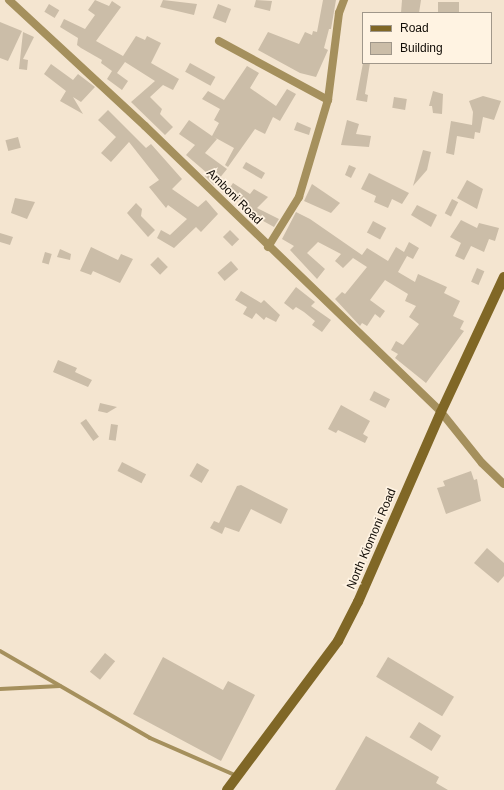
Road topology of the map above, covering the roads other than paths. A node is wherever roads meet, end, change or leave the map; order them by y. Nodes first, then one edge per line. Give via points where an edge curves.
1 (9, 0) edge
2 (344, 0) edge
3 (219, 41) dead end
4 (328, 100) junction
5 (268, 247) junction
6 (504, 278) edge
7 (440, 412) junction
8 (504, 484) edge
9 (0, 651) edge
10 (61, 686) junction
11 (0, 689) edge
12 (237, 776) junction
13 (227, 790) edge

1 - 5 street, Amboni Road via 145,126
2 - 4 street via 339,13
3 - 4 street
4 - 5 street via 299,197
5 - 7 street, Amboni Road
6 - 7 main road, North Kiomoni Road
7 - 8 street, Amboni Road via 482,463
7 - 12 main road, North Kiomoni Road via 365,588 338,641
9 - 10 lane
10 - 11 lane
10 - 12 lane via 150,738
12 - 13 main road, North Kiomoni Road

